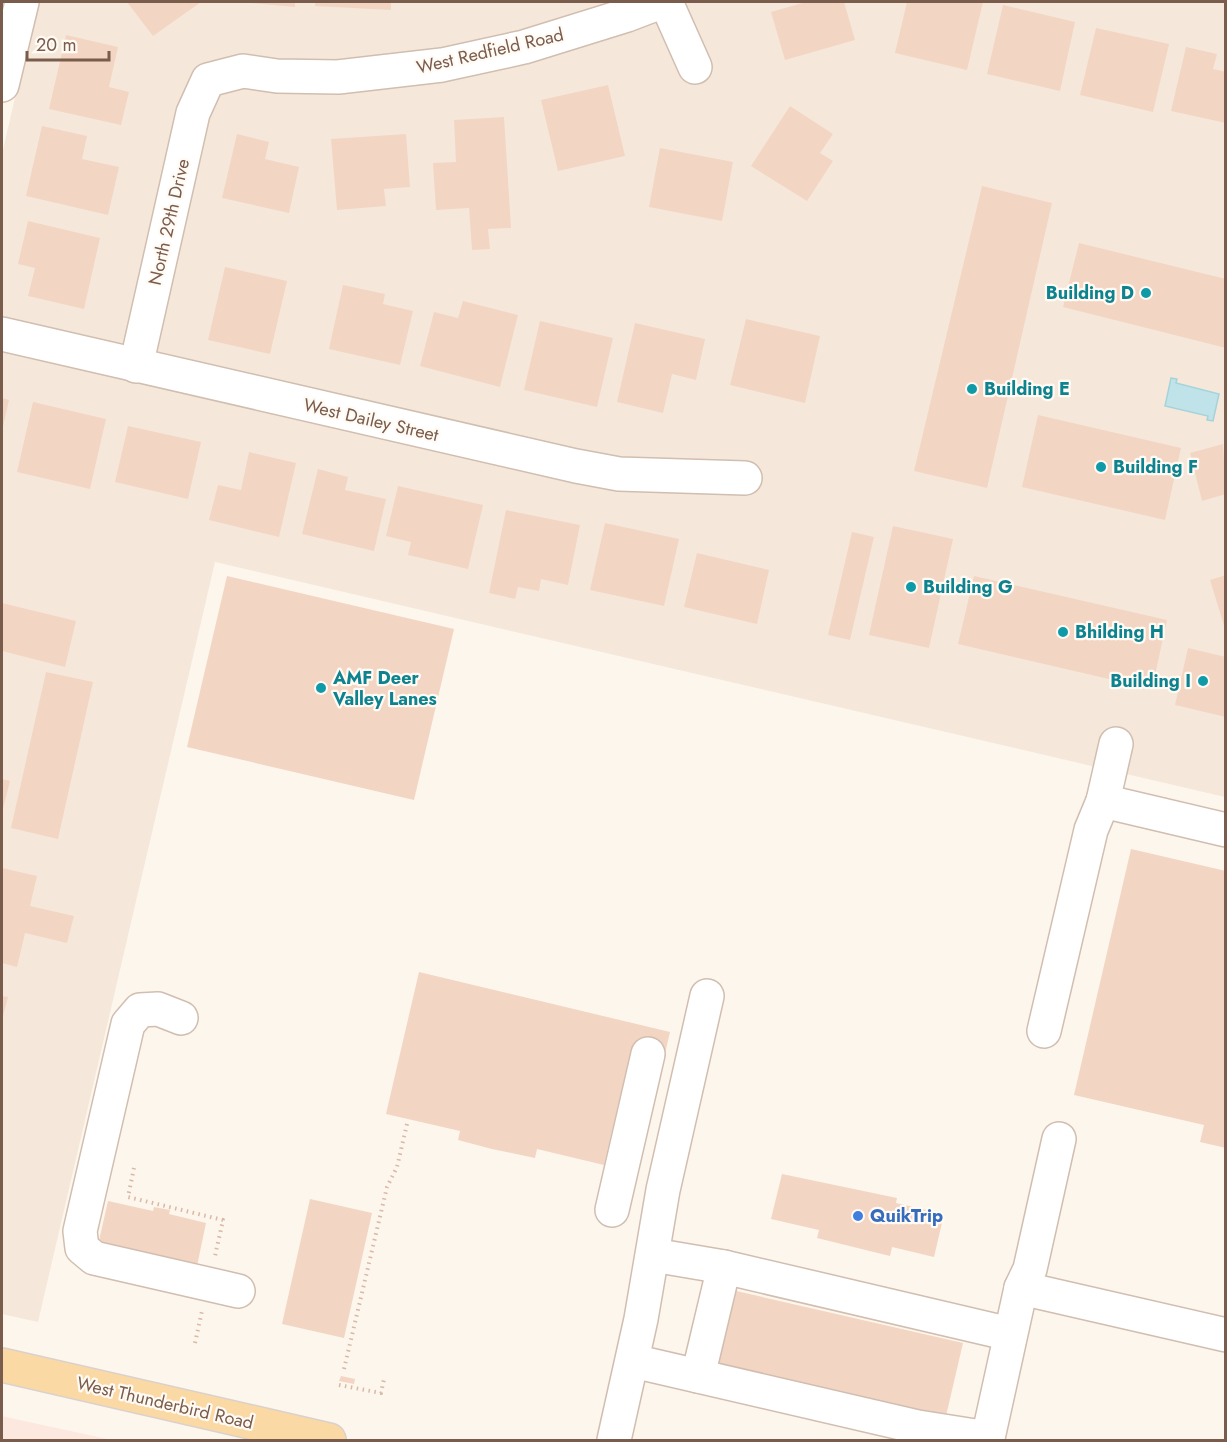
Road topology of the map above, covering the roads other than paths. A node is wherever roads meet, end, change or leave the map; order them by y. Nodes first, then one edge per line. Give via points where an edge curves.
1 (22, 2) edge
2 (661, 2) edge
3 (666, 2) edge
4 (695, 67) dead end
5 (208, 80) joint
6 (2, 85) edge
7 (2, 334) edge
8 (136, 366) junction
9 (745, 478) dead end
10 (1116, 744) dead end
11 (1103, 801) junction
12 (1226, 830) edge
13 (707, 996) dead end
14 (181, 1018) dead end
15 (1044, 1031) dead end
16 (648, 1054) dead end
17 (1059, 1139) dead end
18 (612, 1210) dead end
19 (653, 1255) junction
20 (724, 1267) junction
21 (1021, 1288) junction
22 (238, 1291) dead end
23 (1010, 1334) junction
24 (1226, 1335) edge
25 (633, 1362) junction
26 (2, 1365) edge
27 (698, 1376) junction
28 (329, 1440) edge
29 (614, 1440) edge

1 - 6 street
2 - 5 street, West Redfield Road via 550,40 442,65 338,76 277,76 243,71
3 - 4 street
5 - 8 street, North 29th Drive via 193,113
7 - 8 street, West Dailey Street
8 - 9 street, West Dailey Street via 576,466 620,474
10 - 11 street
11 - 12 street
11 - 15 street via 1091,830
13 - 19 street via 663,1190
14 - 22 street via 158,1009 140,1011 128,1024 80,1231 82,1248 94,1258
16 - 18 street
17 - 21 street via 1030,1269
19 - 20 street
19 - 25 street
20 - 23 street
20 - 27 street
21 - 23 street
21 - 24 street
23 - 27 street via 987,1438 918,1427
25 - 27 street
25 - 29 street
26 - 28 main road, West Thunderbird Road

